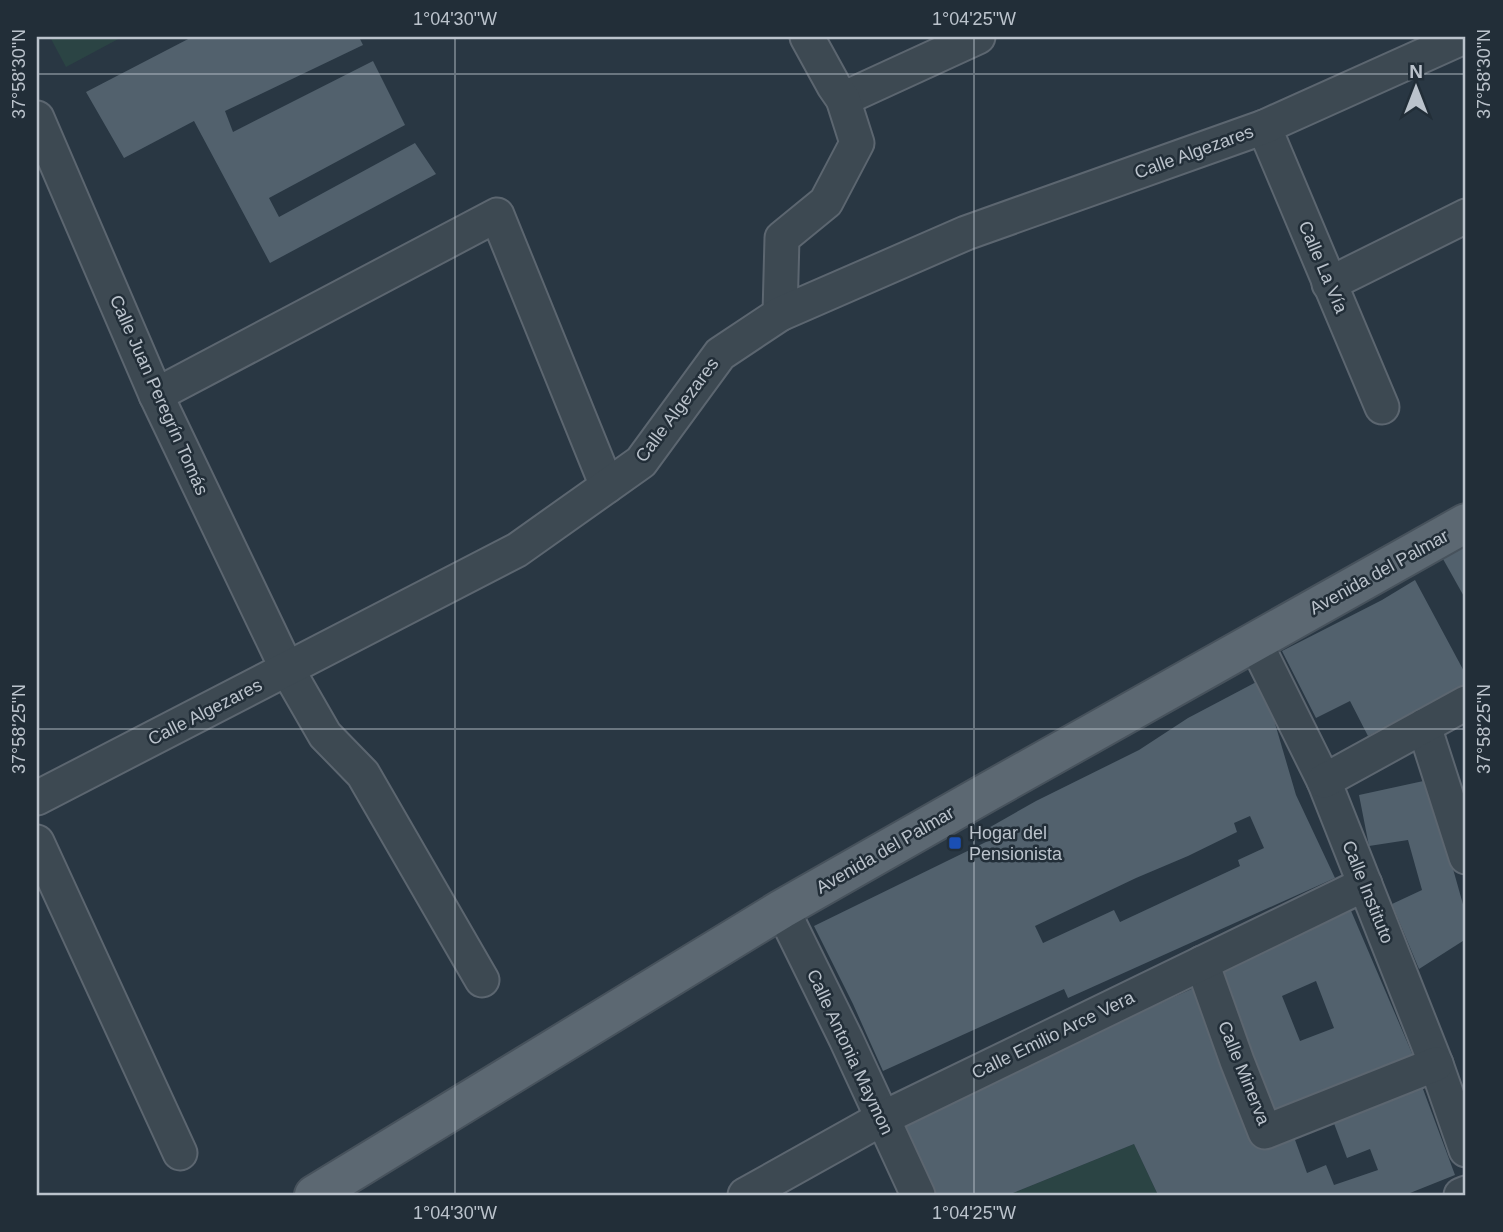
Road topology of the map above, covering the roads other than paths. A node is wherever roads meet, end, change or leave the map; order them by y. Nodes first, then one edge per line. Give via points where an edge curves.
1 (807, 37) edge
2 (978, 37) edge
3 (1464, 37) edge
4 (843, 99) junction
5 (37, 118) edge
6 (1264, 127) junction
7 (1466, 216) edge
8 (1329, 284) junction
9 (780, 314) junction
10 (156, 394) junction
11 (1382, 407) dead end
12 (607, 486) junction
13 (1466, 523) edge
14 (1255, 642) junction
15 (287, 669) junction
16 (1466, 703) edge
17 (1424, 726) junction
18 (1324, 781) junction
19 (37, 798) edge
20 (37, 842) edge
21 (1466, 857) edge
22 (1365, 884) junction
23 (782, 909) junction
24 (1202, 962) junction
25 (482, 981) dead end
26 (1436, 1064) junction
27 (881, 1119) junction
28 (1466, 1150) edge
29 (180, 1153) dead end
30 (1466, 1193) edge
31 (314, 1195) edge
32 (744, 1195) edge
33 (918, 1195) edge
34 (1461, 1195) edge

1 - 4 street
2 - 4 street
3 - 6 street, Calle Algezares
4 - 9 street via 857,143 826,202 782,237
5 - 10 street, Calle Juan Peregrín Tomás
6 - 8 street, Calle La Vía
6 - 9 street, Calle Algezares via 966,233
7 - 8 street
8 - 11 street, Calle La Vía
9 - 12 street, Calle Algezares via 720,354 641,462
10 - 12 street via 496,215
10 - 15 street, Calle Juan Peregrín Tomás
12 - 15 street, Calle Algezares via 517,550
13 - 14 main road, Avenida del Palmar
14 - 18 street, Calle Instituto
14 - 23 main road, Avenida del Palmar
15 - 19 street, Calle Algezares
15 - 25 street, Calle Juan Peregrín Tomás via 324,735 363,774
16 - 17 street
17 - 18 street
17 - 21 street
18 - 22 street, Calle Instituto
20 - 29 street
22 - 24 street, Calle Emilio Arce Vera
22 - 26 street, Calle Instituto
23 - 27 street, Calle Antonia Maymon
23 - 31 main road, Avenida del Palmar
24 - 26 street, Calle Minerva via 1265,1132
24 - 27 street, Calle Emilio Arce Vera
26 - 28 street, Calle Instituto
27 - 32 street, Calle Emilio Arce Vera
27 - 33 street, Calle Antonia Maymon
30 - 34 street

